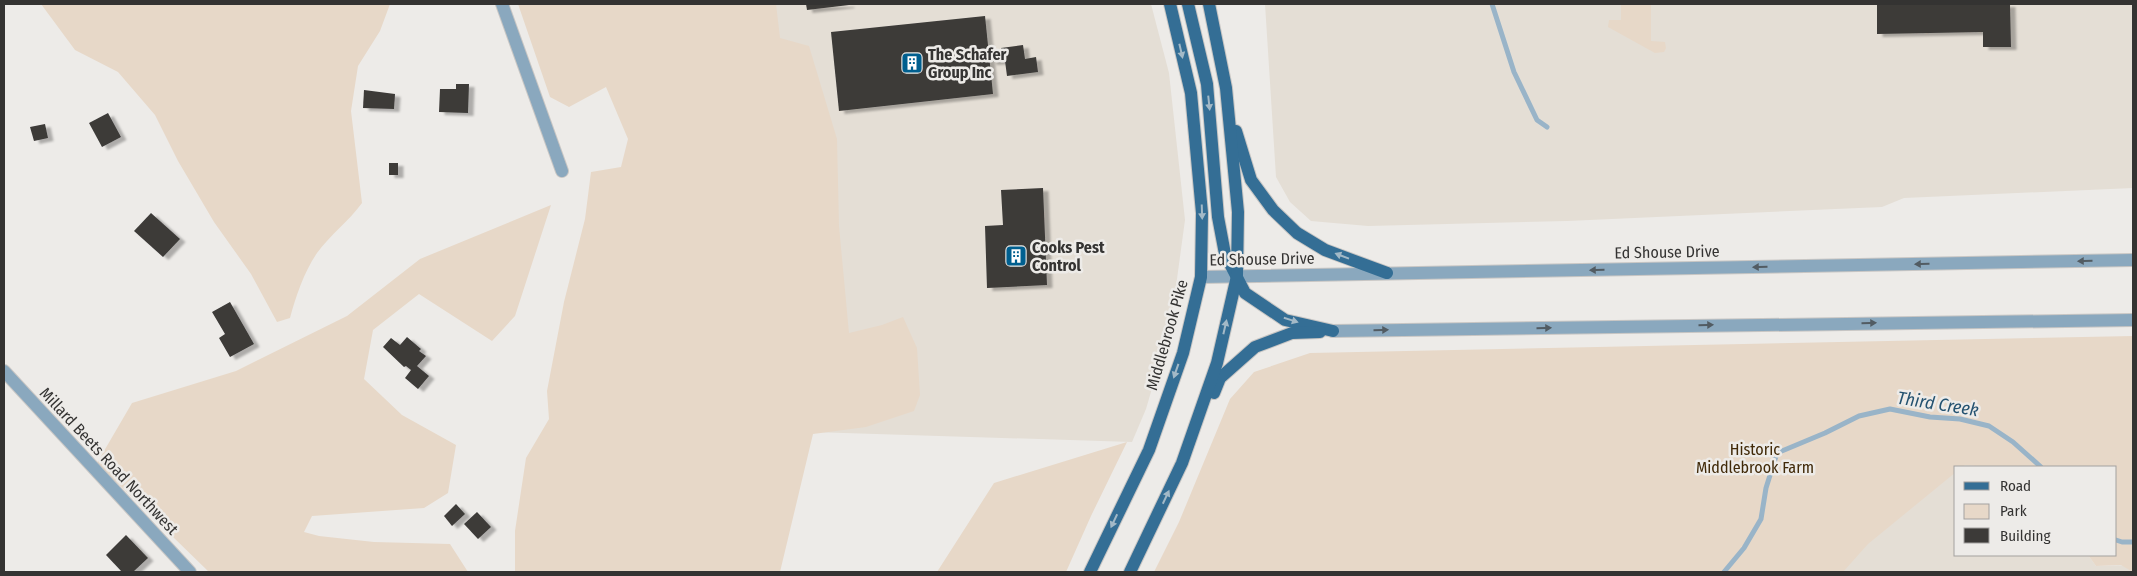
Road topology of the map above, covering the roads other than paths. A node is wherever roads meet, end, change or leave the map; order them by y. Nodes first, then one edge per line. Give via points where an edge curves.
1 (502, 4) edge
2 (1170, 4) edge
3 (1188, 4) edge
4 (1209, 4) edge
5 (1227, 102) junction
6 (562, 171) dead end
7 (2133, 260) edge
8 (1387, 273) junction
9 (1201, 276) junction
10 (1237, 276) junction
11 (2133, 320) edge
12 (1333, 331) junction
13 (4, 372) edge
14 (1182, 463) junction
15 (190, 572) edge
16 (1090, 572) edge
17 (1130, 572) edge

1 - 6 street
2 -> 9 main road, Middlebrook Pike via 1191,93 1202,213
3 -> 10 main road via 1207,84 1218,217 1225,254
4 - 5 main road
8 -> 5 main road via 1325,250 1297,232 1273,210 1251,180
5 - 10 main road via 1238,212
7 -> 8 street, Ed Shouse Drive
8 - 10 street, Ed Shouse Drive
9 - 10 street, Ed Shouse Drive
9 -> 16 main road, Middlebrook Pike via 1183,353 1149,450
10 -> 12 main road via 1245,293 1286,320
14 -> 10 main road via 1217,363
12 -> 11 street
12 - 14 main road via 1292,334 1255,347 1220,378
13 - 15 street, Millard Beets Road Northwest
17 -> 14 main road

